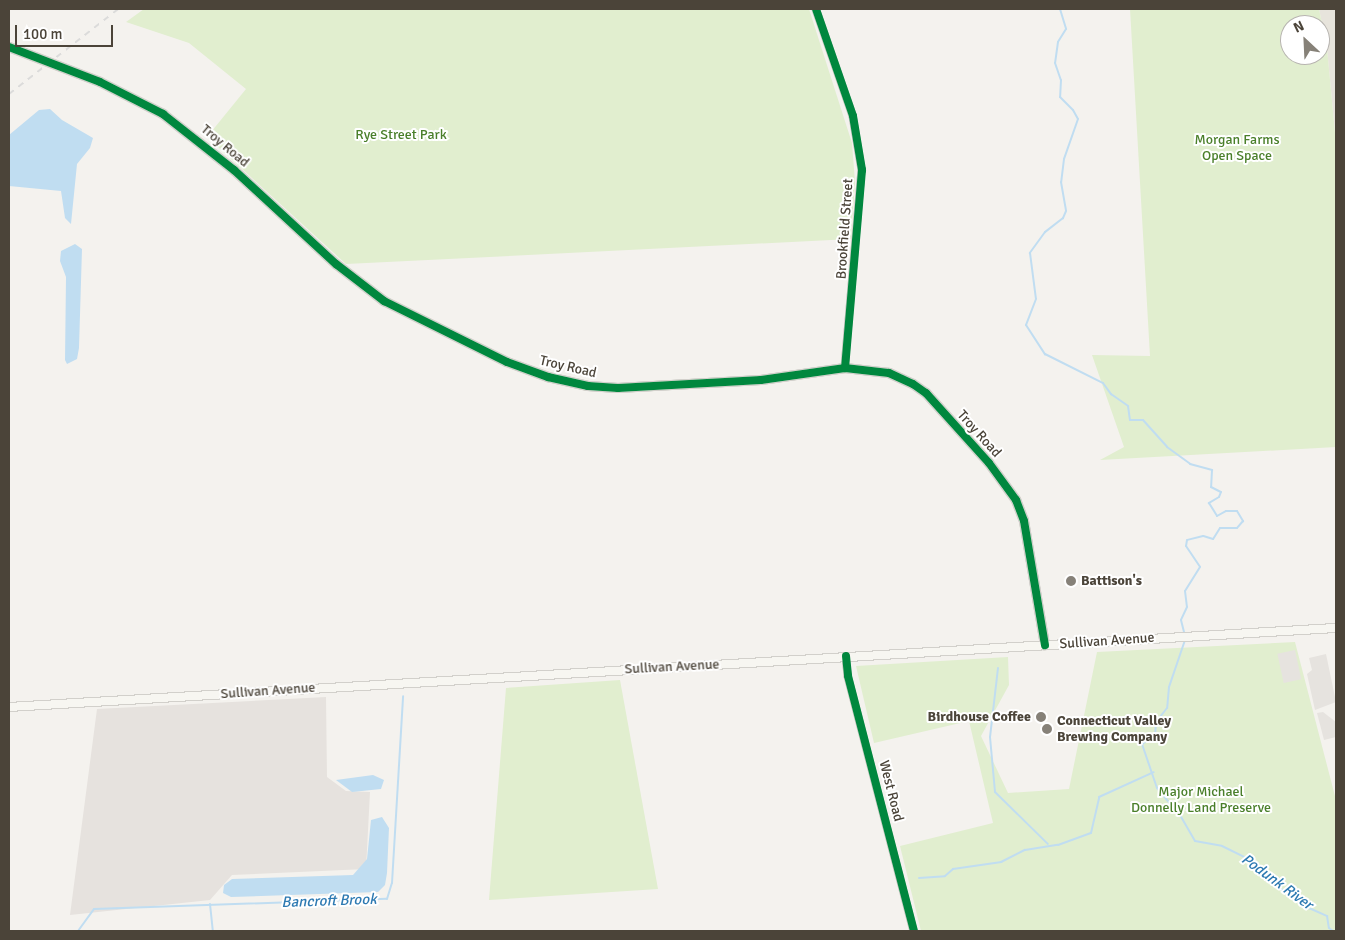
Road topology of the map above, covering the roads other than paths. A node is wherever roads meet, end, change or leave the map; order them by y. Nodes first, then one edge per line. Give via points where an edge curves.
1 (816, 9) edge
2 (9, 46) edge
3 (845, 368) junction
4 (1336, 628) edge
5 (1044, 645) junction
6 (846, 656) junction
7 (9, 708) edge
8 (914, 931) edge

1 - 3 street, Brookfield Street via 845,88 862,170
2 - 3 main road, Troy Road via 100,82 163,114 234,170 336,264 377,296 515,365 588,386 618,388 761,380
3 - 5 main road, Troy Road via 889,373 926,393 1004,480 1024,521
4 - 5 main road, Sullivan Avenue
5 - 6 main road, Sullivan Avenue
6 - 7 main road, Sullivan Avenue
6 - 8 street, West Road via 848,676

